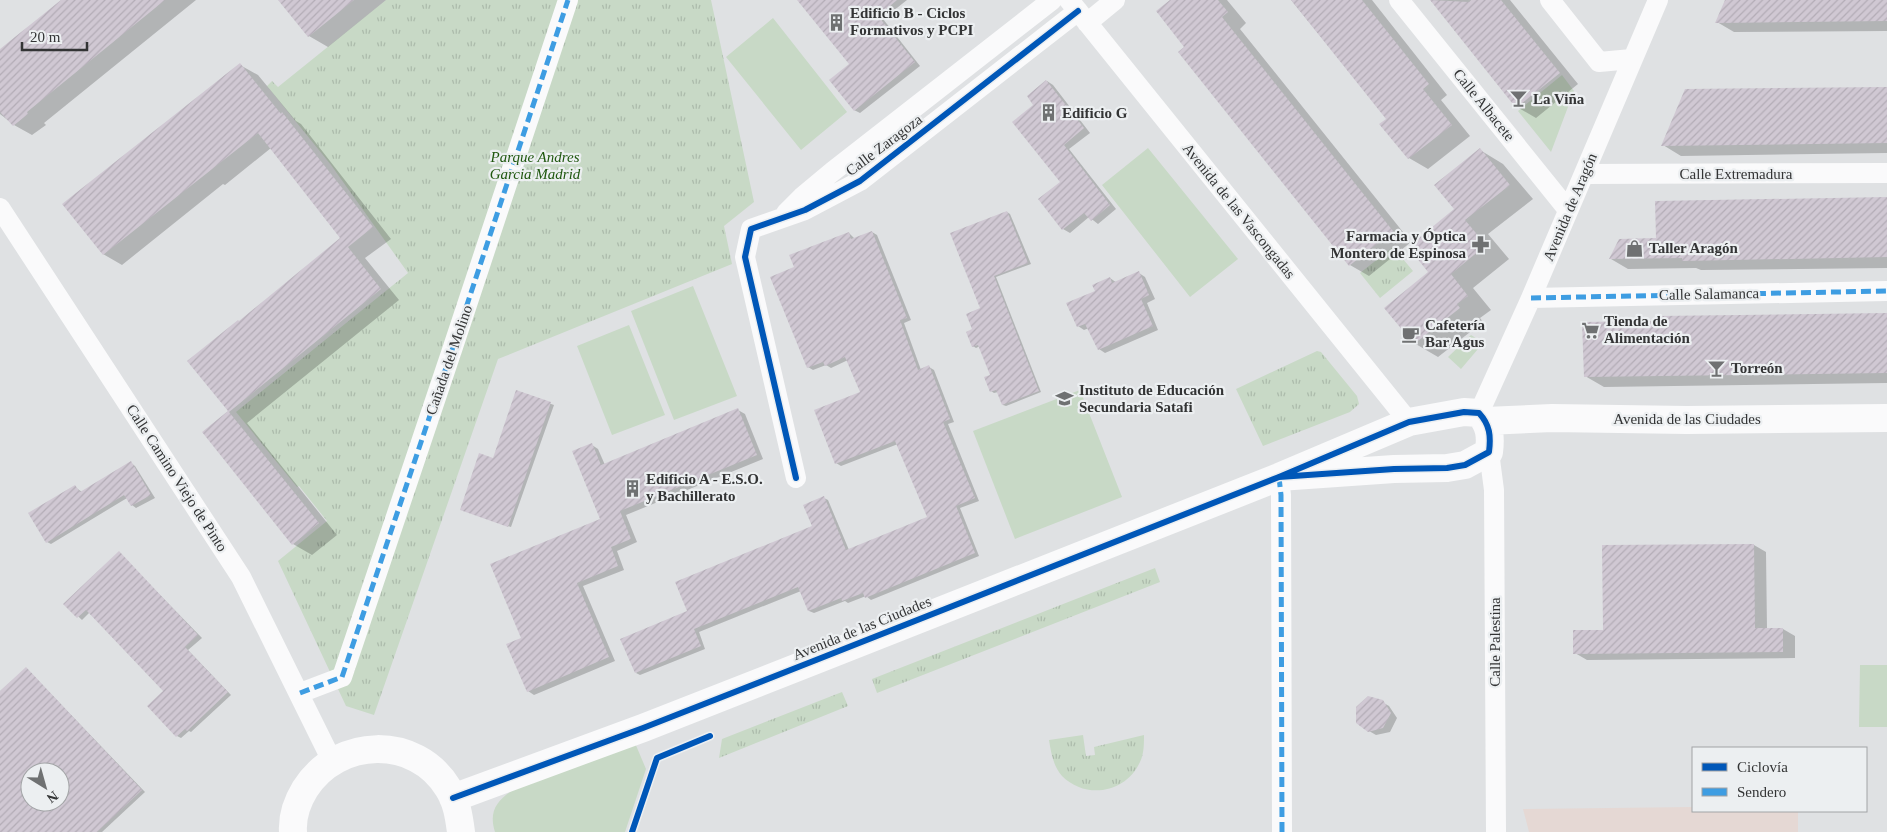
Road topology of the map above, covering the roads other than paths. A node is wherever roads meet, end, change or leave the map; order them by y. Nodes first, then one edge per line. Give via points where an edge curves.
1 (568, 0) edge
2 (1052, 0) edge
3 (1115, 0) edge
4 (1399, 0) edge
5 (1550, 0) edge
6 (1658, 0) edge
7 (1078, 12) edge
8 (1632, 59) junction
9 (1585, 174) junction
10 (1887, 174) edge
11 (0, 208) edge
12 (1568, 210) junction
13 (783, 217) junction
14 (1887, 291) edge
15 (1531, 298) junction
16 (1482, 417) junction
17 (1887, 418) edge
18 (1400, 426) junction
19 (1489, 452) junction
20 (1394, 469) junction
21 (1278, 477) junction
22 (796, 478) dead end
23 (300, 693) junction
24 (332, 761) junction
25 (453, 798) junction
26 (292, 832) edge
27 (461, 832) edge
28 (1282, 832) edge
29 (1496, 832) edge

1 - 23 street, Cañada del Molino via 342,677
2 - 13 street, Calle Zaragoza via 832,172
3 - 7 street, Calle Zaragoza
4 - 12 street, Calle Albacete
5 - 8 street via 1600,62
6 - 8 street, Avenida de Aragón
7 - 13 street, Calle Zaragoza via 860,181 805,210
7 - 18 street, Avenida de las Vascongadas
8 - 9 street, Avenida de Aragón
9 - 10 street, Calle Extremadura
9 - 12 street, Avenida de Aragón
11 - 23 street, Calle Camino Viejo de Pinto via 241,577
12 - 15 street, Avenida de Aragón
13 - 22 street, Calle Zaragoza via 751,229 745,257
14 - 15 street, Calle Salamanca
15 - 16 street, Avenida de Aragón
16 - 17 street, Avenida de las Ciudades
16 - 18 street, Avenida de las Ciudades via 1464,412
16 - 19 street via 1490,437
18 - 20 street via 1385,442 1387,462
18 - 21 street, Avenida de las Ciudades
19 - 20 street, Avenida de las Ciudades via 1466,465
19 - 29 street, Calle Palestina via 1494,490
20 - 21 street, Avenida de las Ciudades
21 - 25 street, Avenida de las Ciudades via 659,722
21 - 28 street via 1281,495
23 - 24 street, Calle Camino Viejo de Pinto
24 - 25 street via 355,751 382,748 408,754 431,768
24 - 26 street via 312,778 299,799
25 - 27 street

